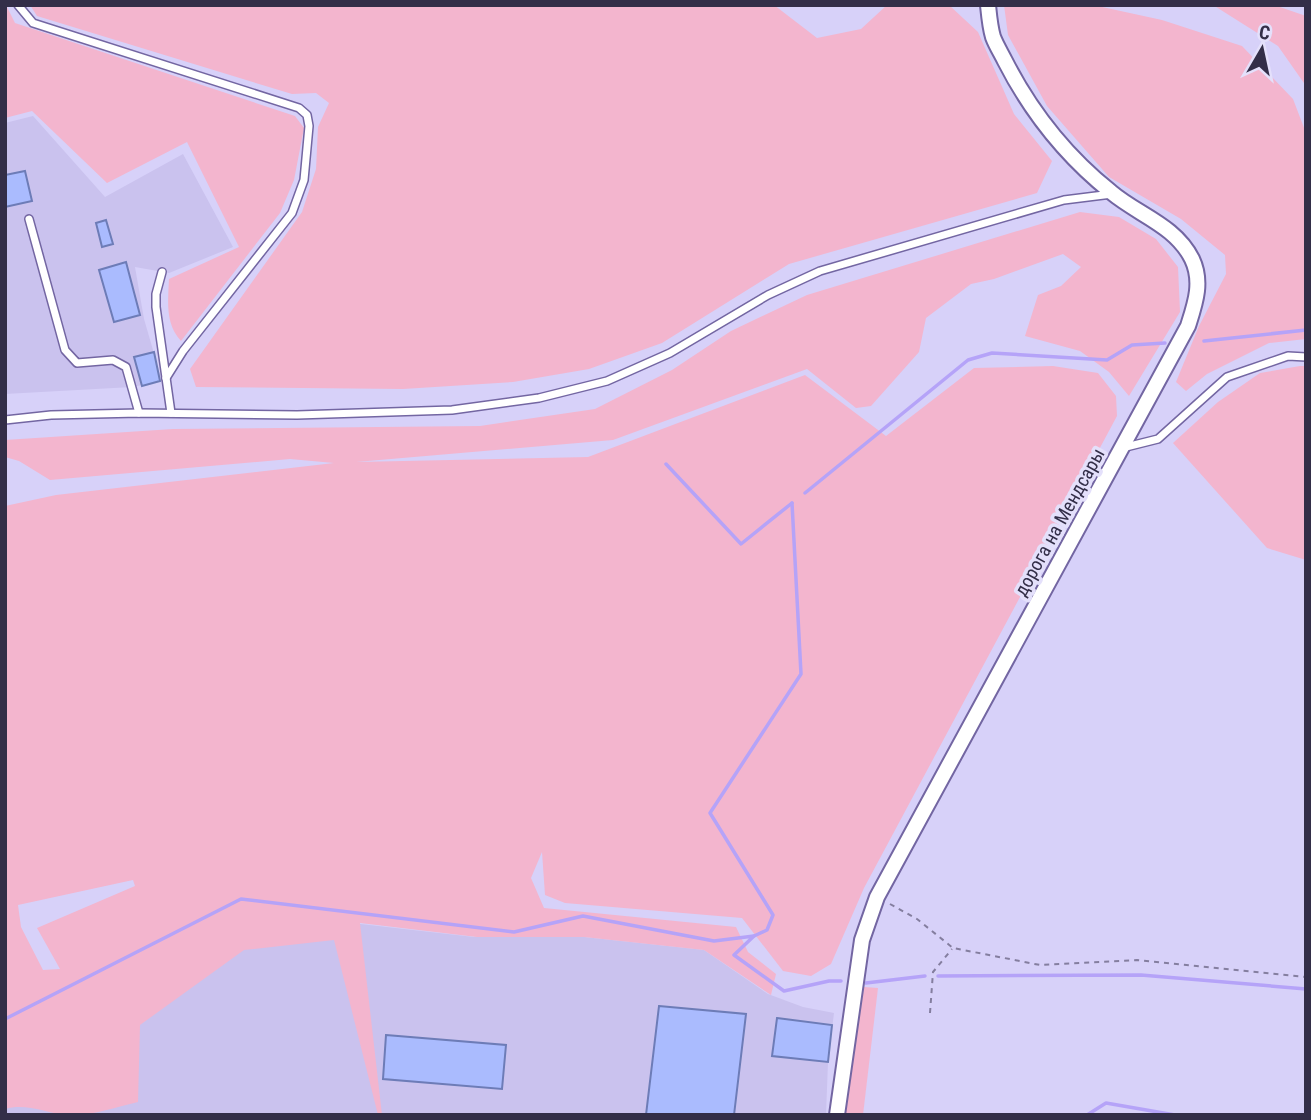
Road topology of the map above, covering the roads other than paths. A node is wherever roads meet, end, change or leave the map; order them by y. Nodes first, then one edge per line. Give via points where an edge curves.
1 (18, 5) edge
2 (988, 5) edge
3 (1112, 194) junction
4 (29, 219) dead end
5 (162, 272) dead end
6 (1306, 357) edge
7 (166, 378) junction
8 (139, 413) junction
9 (171, 413) junction
10 (5, 420) edge
11 (1121, 449) junction
12 (837, 1115) edge

1 - 7 lane via 33,23 299,108 307,115 304,180 292,213
2 - 3 street, дорога на Мендсары via 992,36 1018,88 1056,141
3 - 9 lane via 1064,200 820,271 768,295 670,353 607,381 539,398 452,410
3 - 11 street, дорога на Мендсары via 1171,232 1192,260 1198,280 1188,326
4 - 8 lane via 65,351 77,363 113,360 126,367
5 - 7 lane via 156,306
6 - 11 lane via 1288,356 1227,377 1158,439
7 - 9 lane
8 - 9 lane
8 - 10 lane
11 - 12 street, дорога на Мендсары via 877,897 862,940

